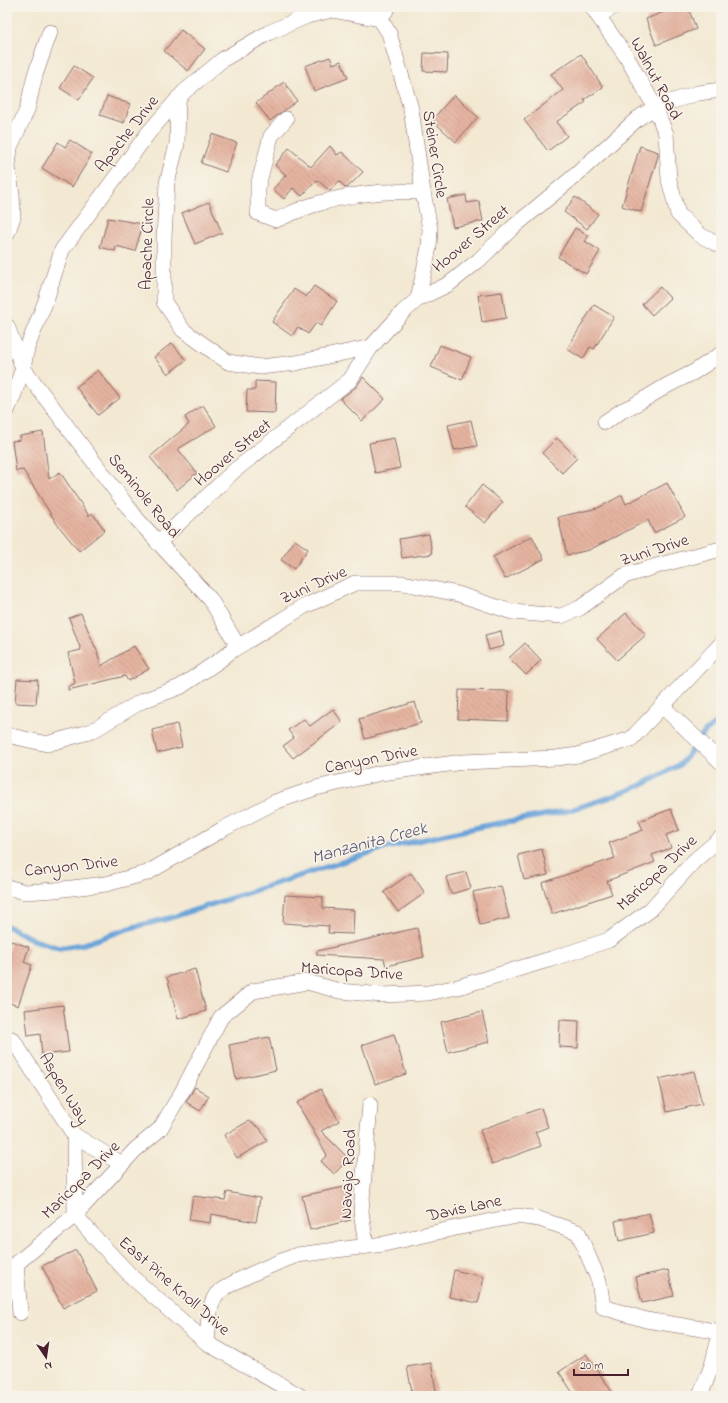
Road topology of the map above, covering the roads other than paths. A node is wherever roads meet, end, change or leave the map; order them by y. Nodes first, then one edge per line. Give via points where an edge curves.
1 (367, 7) edge
2 (613, 7) edge
3 (595, 11) edge
4 (384, 13) edge
5 (50, 32) dead end
6 (721, 90) edge
7 (178, 98) junction
8 (655, 108) junction
9 (286, 119) dead end
10 (423, 192) junction
11 (7, 234) edge
12 (721, 246) edge
13 (418, 299) junction
14 (7, 326) edge
15 (371, 347) junction
16 (721, 354) edge
17 (23, 368) junction
18 (7, 411) edge
19 (605, 422) dead end
20 (158, 543) junction
21 (721, 549) edge
22 (721, 644) edge
23 (238, 646) junction
24 (662, 706) junction
25 (7, 735) edge
26 (721, 762) edge
27 (721, 838) edge
28 (7, 887) edge
29 (7, 1037) edge
30 (370, 1104) dead end
31 (74, 1135) junction
32 (122, 1164) junction
33 (75, 1215) junction
34 (366, 1246) junction
35 (20, 1313) dead end
36 (721, 1331) edge
37 (208, 1343) junction
38 (300, 1396) edge
39 (700, 1396) edge

1 - 4 street, Steiner Circle
2 - 3 street
3 - 8 street, Walnut Road via 626,56
4 - 7 street, Apache Drive via 332,10 307,16 268,33 222,60
4 - 10 street, Steiner Circle via 411,109
5 - 11 street via 34,75 27,110 10,147 8,167 13,217
6 - 8 street, Hoover Street via 698,93
7 - 15 street, Apache Circle via 177,144 167,183 164,302 183,330 228,362 260,367 296,363
7 - 17 street, Apache Drive via 149,132 62,250 27,348
8 - 12 street, Walnut Road via 666,134 669,180 678,214 700,235
8 - 13 street, Hoover Street via 637,119 479,260 449,284
9 - 10 street via 271,136 258,186 258,213 276,220 313,205 347,196 397,191
10 - 13 street, Steiner Circle via 430,229 429,247
13 - 15 street, Hoover Street via 402,312
14 - 17 street, Seminole Road
15 - 20 street, Hoover Street via 350,380 235,470
16 - 19 street
17 - 18 street, Apache Drive
17 - 20 street, Seminole Road via 136,519
20 - 23 street, Seminole Road via 210,599
21 - 23 street, Zuni Drive via 624,576 580,608 561,616 512,612 458,594 403,583 355,583 303,607
22 - 24 street, Canyon Drive
23 - 25 street, Zuni Drive via 180,687 142,701 92,731 47,744
24 - 26 street
24 - 28 street, Canyon Drive via 631,739 578,755 463,762 381,773 316,788 274,802 147,873 106,884 54,890 25,892
27 - 32 street, Maricopa Drive via 695,860 650,910 609,940 558,957 458,987 428,993 382,995 340,991 307,982 253,991 221,1018 160,1129
29 - 31 street, Aspen Way via 13,1040
30 - 34 street, Navajo Road via 361,1211
31 - 32 street
31 - 33 street, Aspen Way
32 - 33 street, Maricopa Drive
33 - 35 street, Maricopa Drive via 16,1264
33 - 37 street, East Pine Knoll Drive via 134,1279
34 - 36 street, Davis Lane via 517,1216 539,1219 578,1232 599,1281 603,1307 646,1320
34 - 37 street, Davis Lane via 297,1255 231,1284 216,1295 210,1313
36 - 39 street via 712,1366
37 - 38 street, East Pine Knoll Drive

